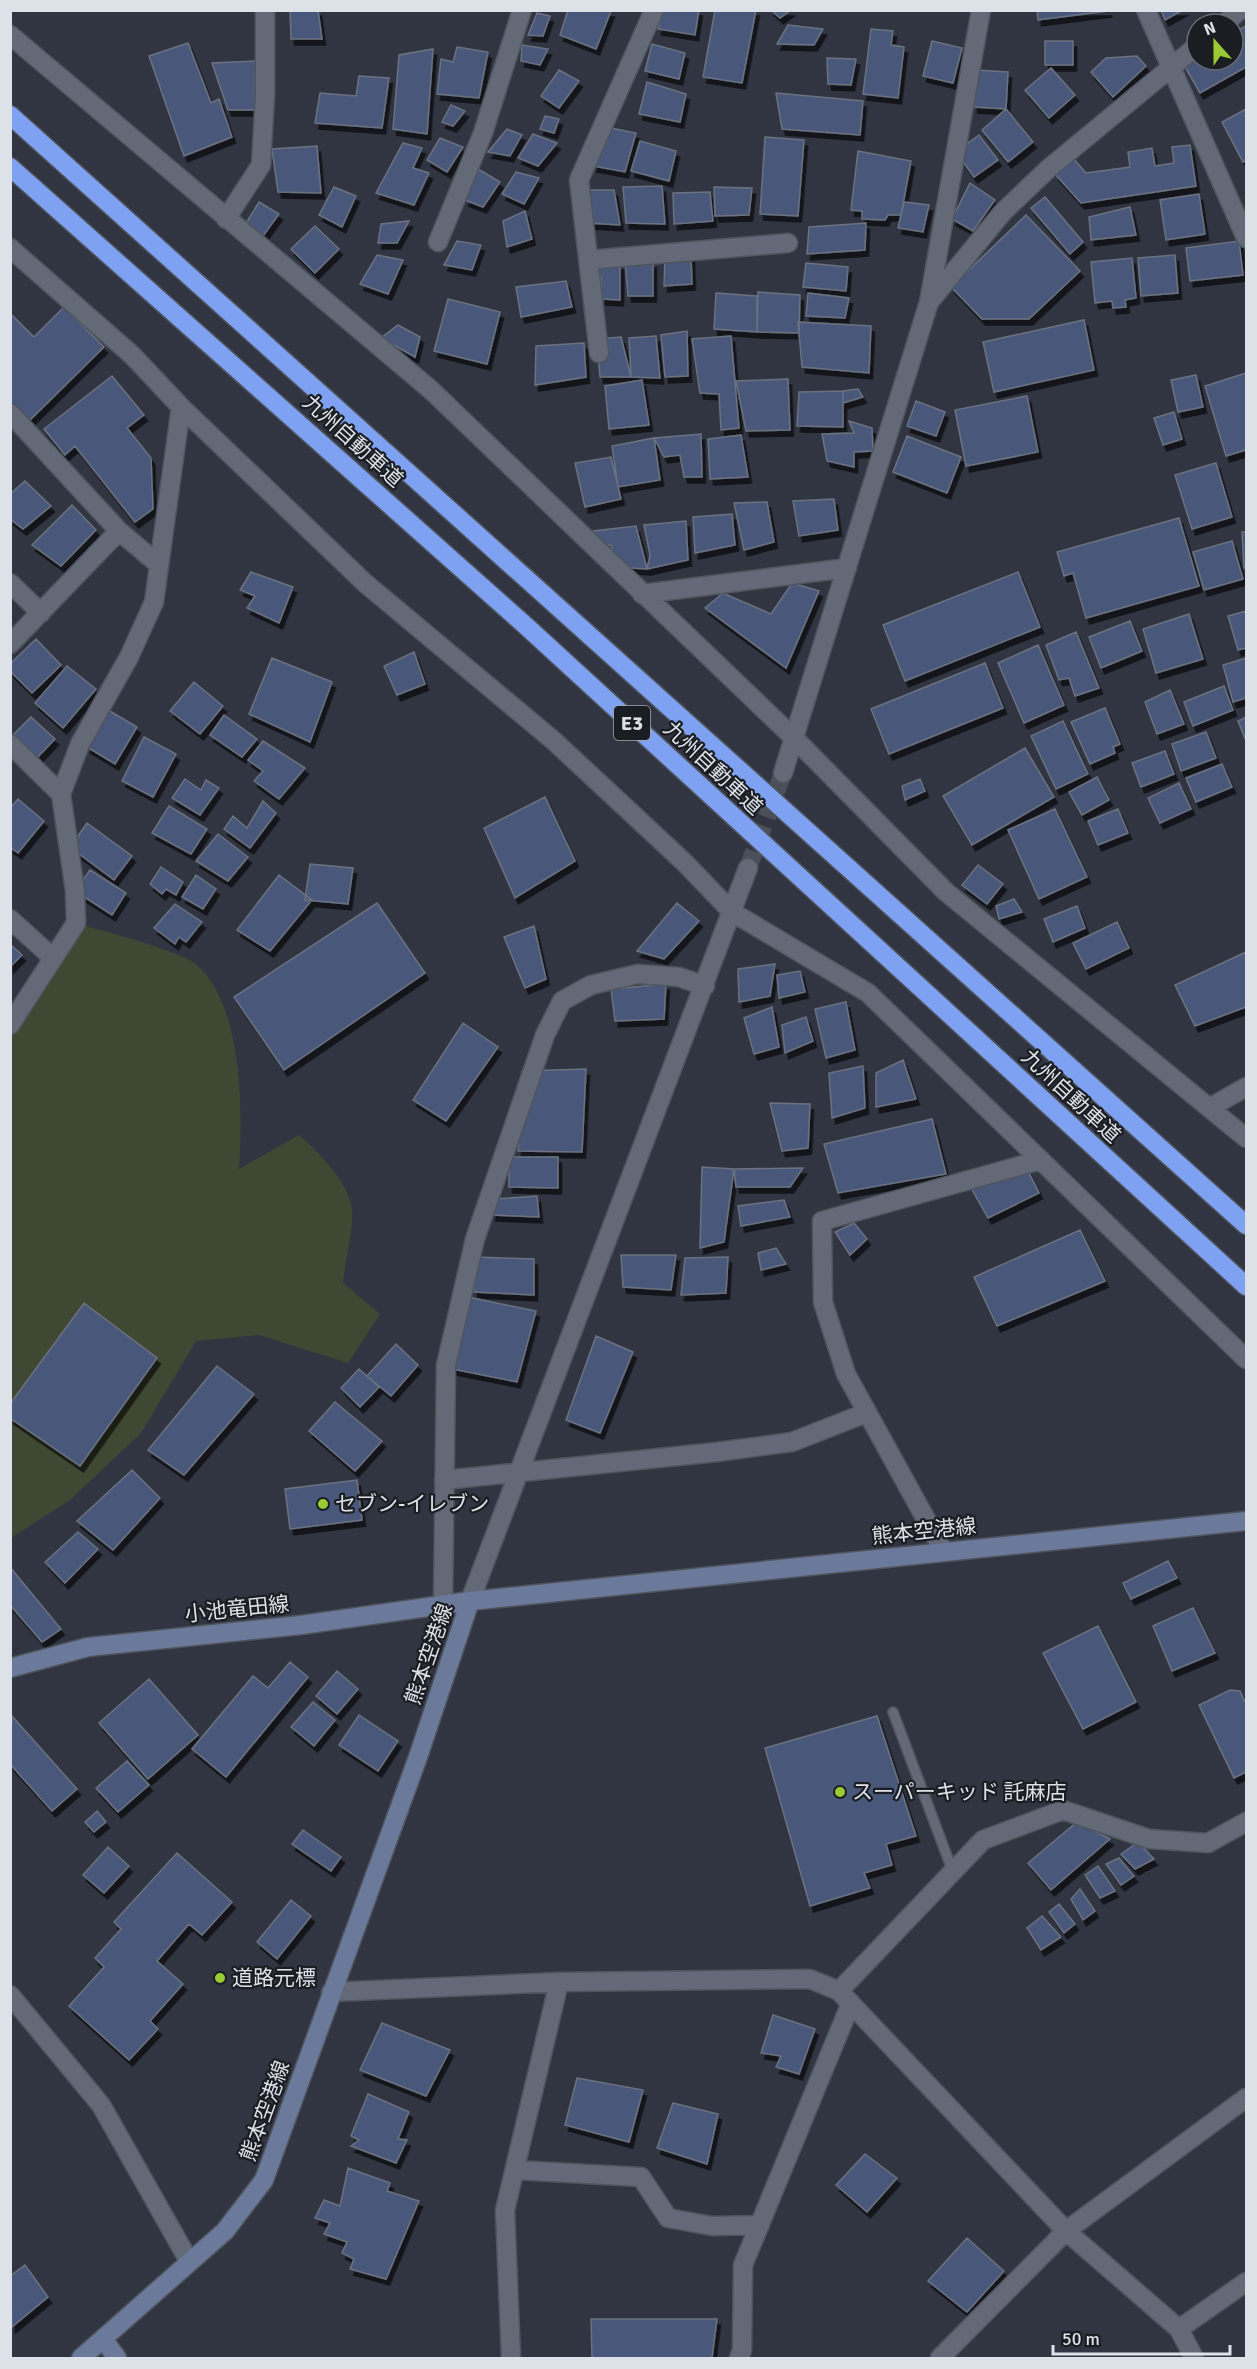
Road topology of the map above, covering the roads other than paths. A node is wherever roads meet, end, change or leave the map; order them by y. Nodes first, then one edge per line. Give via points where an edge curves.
1 (265, 10) edge
2 (522, 10) edge
3 (654, 10) edge
4 (981, 10) edge
5 (1146, 10) edge
6 (10, 35) edge
7 (1185, 56) edge
8 (1172, 66) junction
9 (10, 115) edge
10 (10, 167) edge
11 (10, 180) edge
12 (226, 219) junction
13 (1246, 238) edge
14 (438, 242) dead end
15 (788, 243) dead end
16 (14, 257) edge
17 (588, 260) junction
18 (143, 284) junction
19 (929, 302) junction
20 (598, 353) dead end
21 (181, 407) junction
22 (10, 413) edge
23 (119, 531) junction
24 (158, 564) junction
25 (848, 568) junction
26 (10, 583) edge
27 (642, 594) junction
28 (41, 613) junction
29 (10, 644) edge
30 (795, 739) junction
31 (10, 744) edge
32 (783, 772) tunnel mouth
33 (62, 794) junction
34 (748, 868) tunnel mouth
35 (732, 912) junction
36 (10, 919) edge
37 (53, 958) junction
38 (705, 986) junction
39 (10, 1025) edge
40 (1246, 1088) edge
41 (1211, 1107) junction
42 (1246, 1138) edge
43 (1041, 1160) junction
44 (1246, 1225) edge
45 (1246, 1286) edge
46 (1246, 1359) edge
47 (866, 1413) junction
48 (520, 1472) junction
49 (444, 1480) junction
50 (1246, 1521) edge
51 (944, 1552) junction
52 (470, 1601) junction
53 (443, 1605) junction
54 (10, 1668) edge
55 (893, 1712) dead end
56 (1246, 1822) edge
57 (953, 1872) junction
58 (559, 1982) junction
59 (331, 1992) junction
60 (10, 1995) edge
61 (845, 1997) junction
62 (1246, 2098) edge
63 (515, 2170) junction
64 (760, 2225) junction
65 (1066, 2231) junction
66 (189, 2261) junction
67 (1246, 2282) edge
68 (1179, 2330) junction
69 (103, 2339) junction
70 (81, 2358) edge
71 (117, 2358) edge
72 (511, 2358) edge
73 (739, 2358) edge
74 (940, 2358) edge
75 (1194, 2358) edge

1 - 12 street via 261,165
2 - 14 street via 483,133
3 - 17 street via 579,180
4 - 19 street
5 - 8 street
6 - 12 street
7 - 8 street
8 - 13 street
8 - 19 street via 1048,169 1003,212
9 - 44 highway, 九州自動車道 / E3
10 - 18 highway, 九州自動車道 / E3
11 - 18 highway
12 - 27 street via 431,390
15 - 17 street
16 - 21 street via 132,355
17 - 20 street
18 - 45 highway, 九州自動車道 / E3 via 526,626
19 - 25 street
21 - 24 street
21 - 35 street via 365,583 554,741
22 - 23 street
23 - 24 street
23 - 28 street
24 - 33 street via 154,602 129,657 80,744
25 - 27 street
25 - 30 street
26 - 28 street
27 - 30 street
28 - 29 street
30 - 32 street
30 - 41 street via 946,892
31 - 33 street
33 - 37 street via 76,923
34 - 35 street
35 - 38 street
35 - 43 street via 868,993
36 - 37 street
37 - 39 street
38 - 48 street
38 - 49 street via 679,976 638,974 591,985 562,1000 545,1035 475,1239 446,1365
40 - 41 street
41 - 42 street
43 - 46 street
43 - 47 street via 822,1221 823,1302 846,1374
47 - 48 street via 792,1442
47 - 51 street
48 - 49 street
48 - 52 street
49 - 53 street
50 - 51 main road, 熊本空港線
51 - 52 main road, 熊本空港線
52 - 53 main road, 小池竜田線
52 - 59 main road, 熊本空港線 via 418,1757
53 - 54 main road, 小池竜田線 via 301,1626 88,1647
55 - 57 lane
56 - 57 street via 1208,1844 1149,1839 1063,1810 983,1840
57 - 61 street
58 - 59 street
58 - 61 street via 810,1979
58 - 63 street
59 - 66 main road, 熊本空港線 via 264,2180 225,2231
60 - 66 street via 101,2104
61 - 64 street
61 - 65 street
62 - 65 street
63 - 64 street via 641,2177 668,2218 712,2226
63 - 72 street via 505,2210
64 - 73 street via 743,2265
65 - 68 street
65 - 74 street
66 - 69 main road, 熊本空港線
67 - 68 street
68 - 75 street
69 - 70 main road, 熊本空港線
69 - 71 main road

